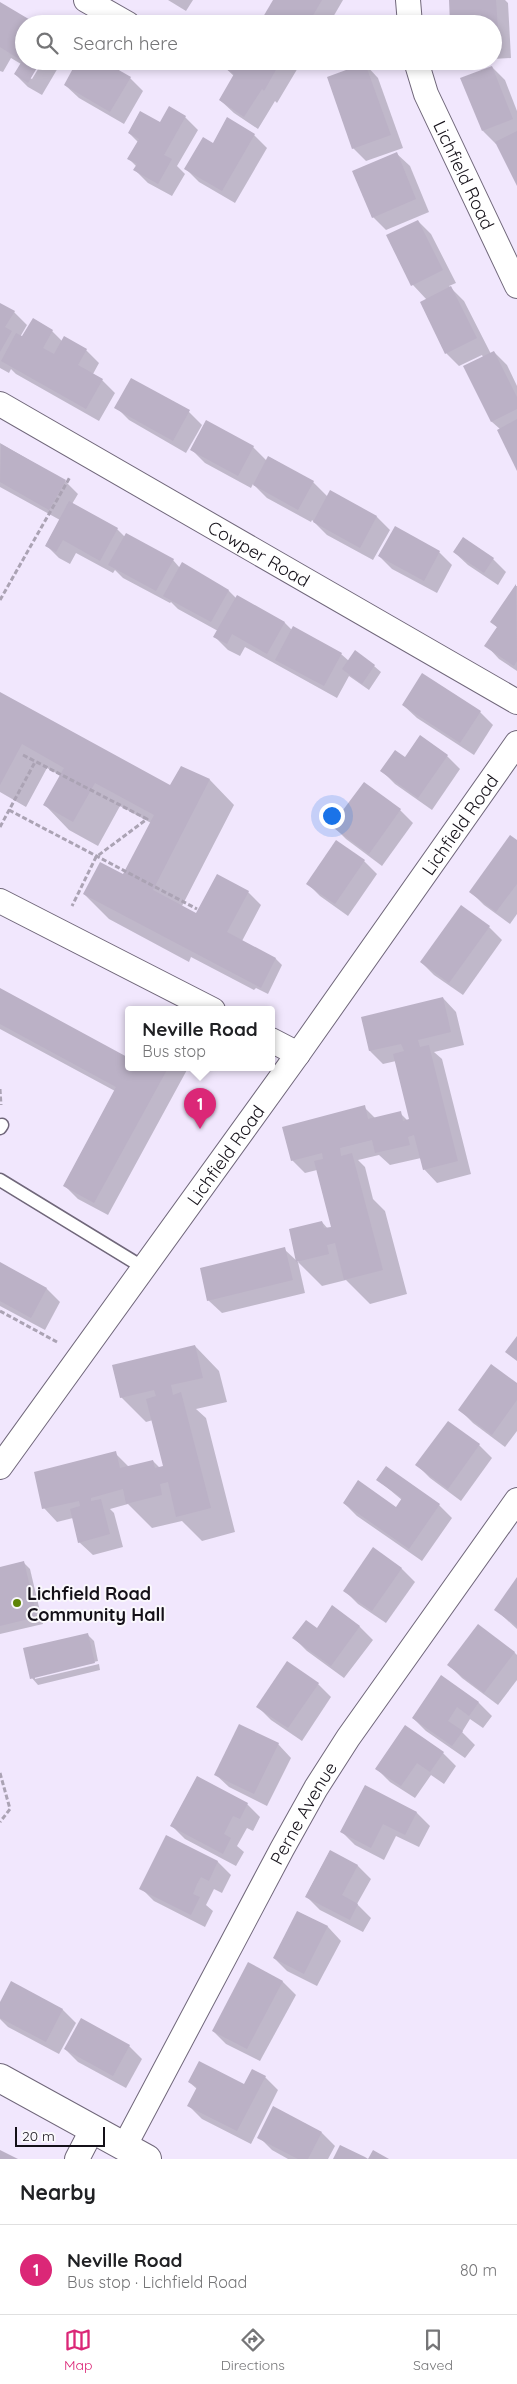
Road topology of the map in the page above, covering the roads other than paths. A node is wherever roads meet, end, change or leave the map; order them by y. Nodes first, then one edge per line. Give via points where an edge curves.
1 (86, 0) edge
2 (408, 0) edge
3 (112, 15) edge
4 (409, 15) edge
5 (419, 70) edge
6 (517, 286) edge
7 (0, 404) edge
8 (517, 702) edge
9 (517, 743) edge
10 (0, 901) edge
11 (205, 1006) edge
12 (275, 1042) edge
13 (298, 1054) junction
14 (0, 1180) edge
15 (144, 1268) junction
16 (0, 1467) edge
17 (517, 1500) edge
18 (0, 2078) edge
19 (92, 2130) junction
20 (135, 2153) edge
21 (77, 2159) edge

1 - 3 street
2 - 4 street
5 - 6 street, Lichfield Road via 426,94
7 - 8 street, Cowper Road
9 - 13 street, Lichfield Road
10 - 11 street
12 - 13 street
13 - 15 street, Lichfield Road
14 - 15 lane
15 - 16 street, Lichfield Road
17 - 20 street, Perne Avenue via 316,1788 282,1848
18 - 19 main road
19 - 20 main road
19 - 21 street

